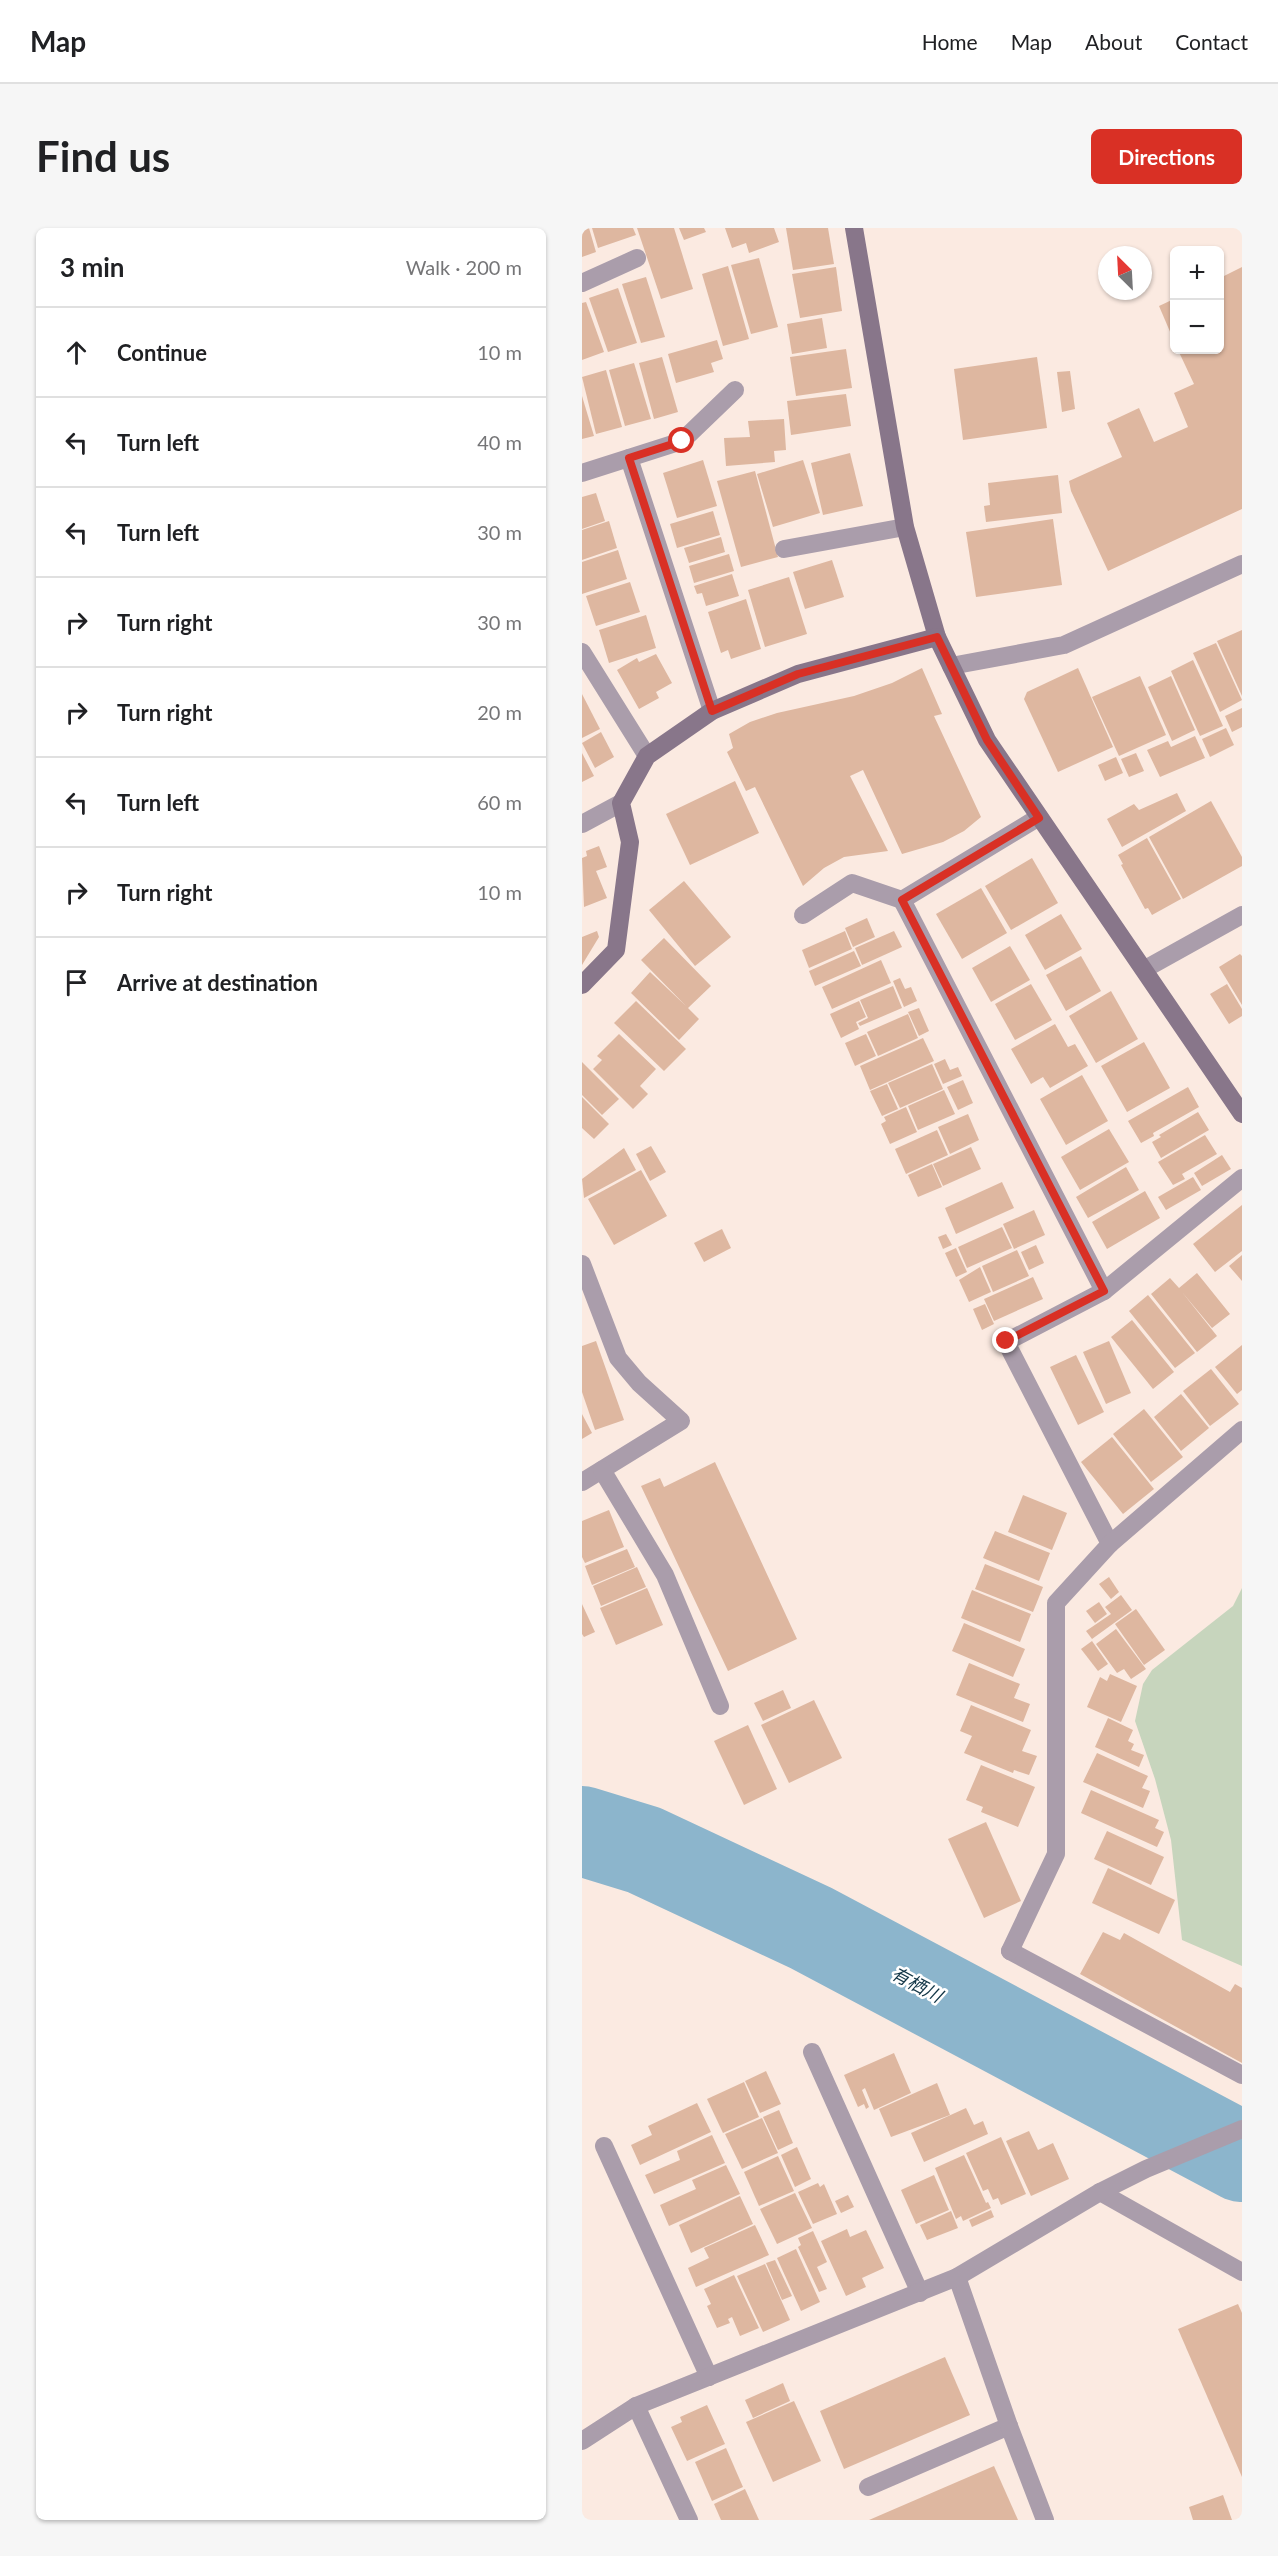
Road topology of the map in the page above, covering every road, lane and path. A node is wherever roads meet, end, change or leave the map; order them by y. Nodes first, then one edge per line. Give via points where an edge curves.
1 (854, 228) edge
2 (637, 258) dead end
3 (582, 283) edge
4 (735, 390) dead end
5 (629, 458) junction
6 (582, 473) edge
7 (905, 527) junction
8 (784, 549) dead end
9 (1242, 564) edge
10 (937, 637) junction
11 (582, 651) edge
12 (951, 666) junction
13 (712, 711) junction
14 (647, 756) junction
15 (621, 803) junction
16 (1039, 818) junction
17 (582, 824) edge
18 (902, 900) junction
19 (803, 915) dead end
20 (1242, 915) edge
21 (1145, 969) junction
22 (582, 985) edge
23 (1242, 1114) edge
24 (1242, 1178) edge
25 (582, 1264) edge
26 (1104, 1291) junction
27 (1242, 1430) edge
28 (602, 1470) junction
29 (582, 1482) edge
30 (1110, 1544) junction
31 (720, 1706) dead end
32 (812, 2052) dead end
33 (1242, 2075) edge
34 (1242, 2129) edge
35 (604, 2146) dead end
36 (1100, 2192) junction
37 (1242, 2272) edge
38 (957, 2277) junction
39 (920, 2294) junction
40 (709, 2377) junction
41 (636, 2406) junction
42 (1009, 2426) junction
43 (582, 2441) edge
44 (868, 2487) dead end
45 (689, 2520) edge
46 (1045, 2520) edge

1 - 7 street
2 - 3 street
4 - 5 street via 682,441
5 - 6 street
5 - 13 street
7 - 8 street
7 - 10 street
9 - 12 street via 1064,645
10 - 12 street
10 - 13 street via 798,674
11 - 14 street
12 - 16 street via 987,740
13 - 14 street
14 - 15 street
15 - 17 street
15 - 22 street via 630,842 616,950
16 - 18 street
16 - 21 street
18 - 19 street via 852,883
18 - 26 street
20 - 21 street
21 - 23 street
24 - 26 street
25 - 28 street via 618,1358 681,1421
26 - 30 street via 1006,1341
27 - 30 street
28 - 29 street
28 - 31 street via 665,1575
30 - 33 street via 1056,1603 1056,1854 1010,1951
32 - 39 street
34 - 36 street
35 - 40 street
36 - 37 street
36 - 38 street
38 - 39 street
38 - 42 street
39 - 40 street
40 - 41 street
41 - 43 street
41 - 45 street
42 - 44 street
42 - 46 street

